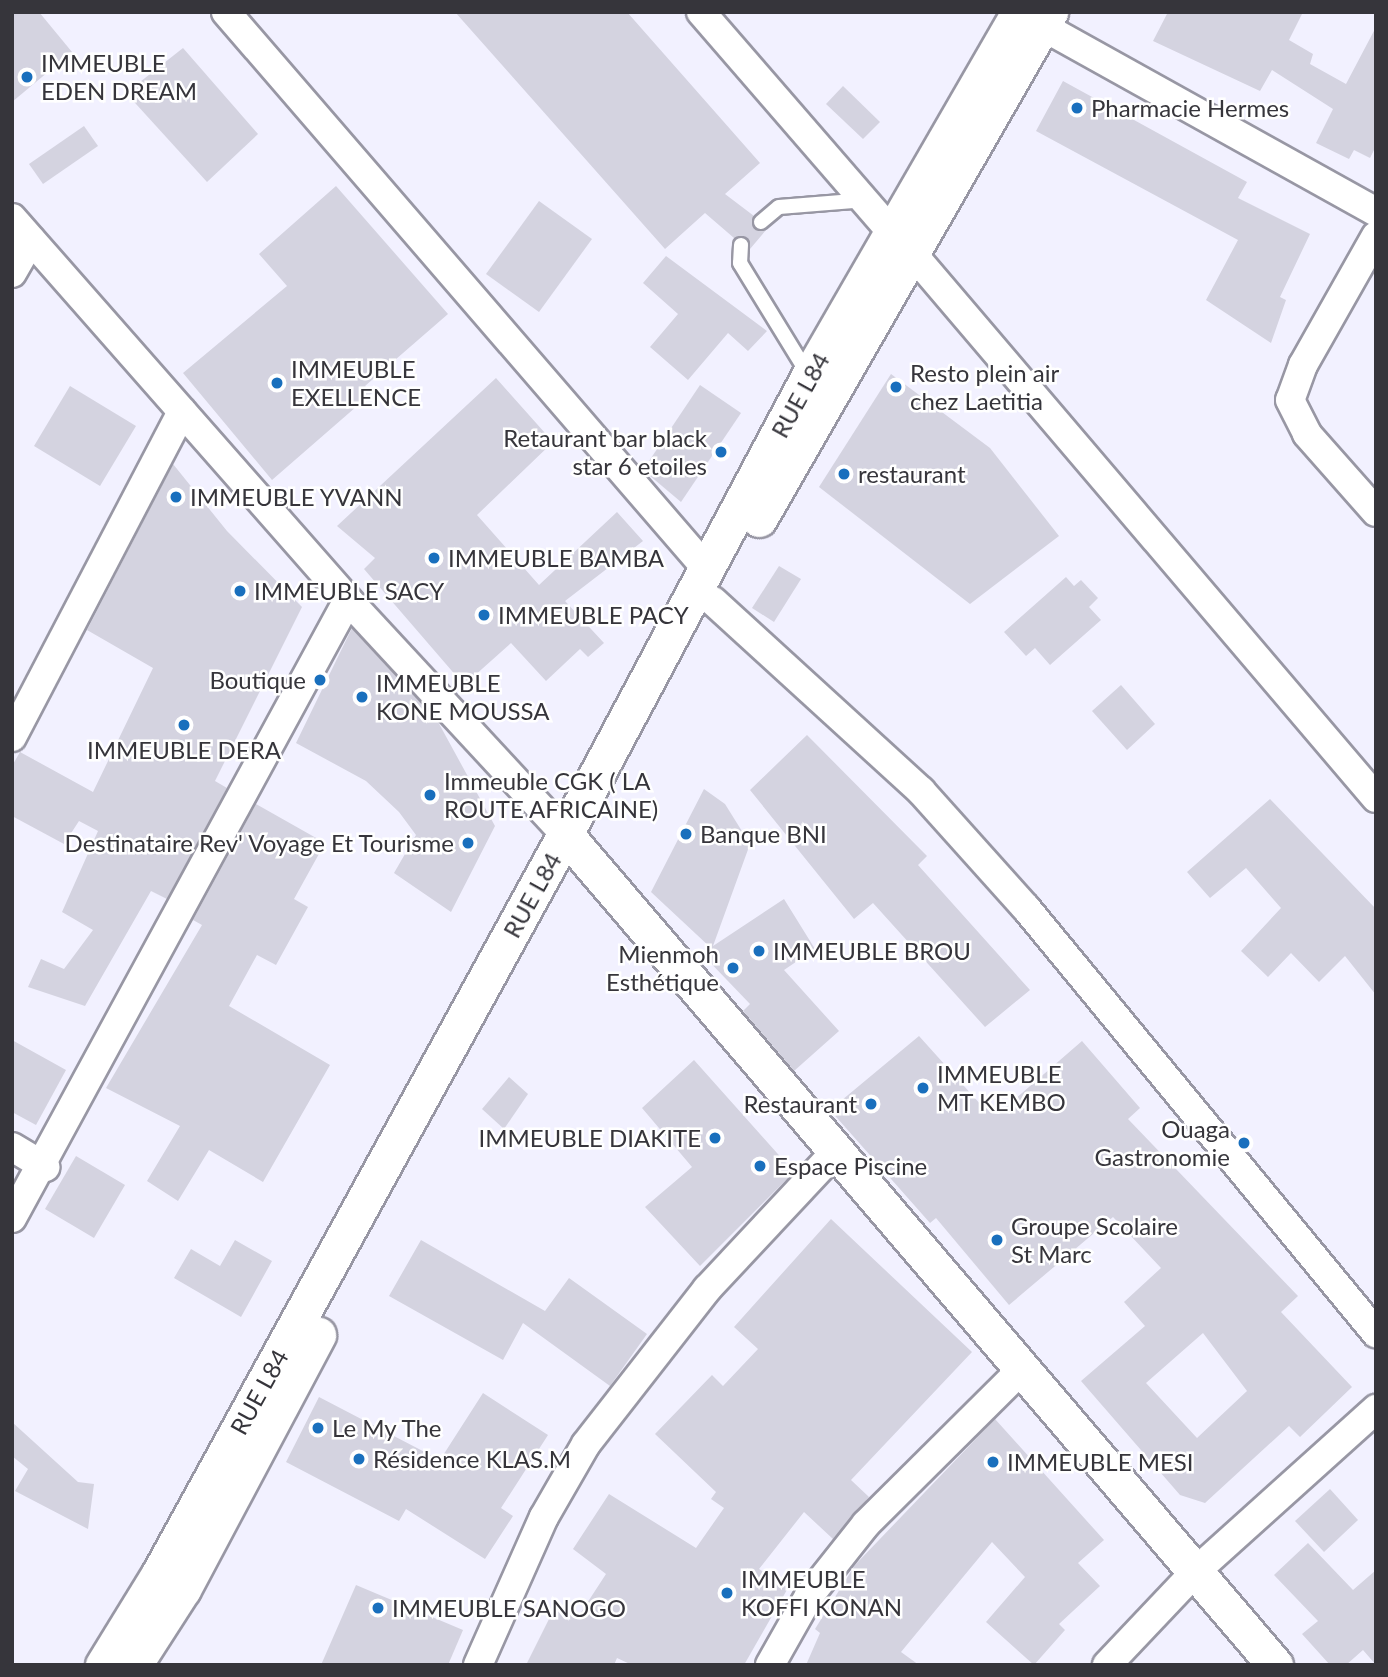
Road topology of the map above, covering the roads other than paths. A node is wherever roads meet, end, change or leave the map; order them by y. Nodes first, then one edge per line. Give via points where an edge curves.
1 (226, 12) edge
2 (701, 12) edge
3 (1037, 17) edge
4 (867, 200) junction
5 (1376, 212) edge
6 (12, 218) edge
7 (761, 222) dead end
8 (1376, 236) edge
9 (31, 240) junction
10 (901, 242) junction
11 (741, 244) dead end
12 (12, 273) edge
13 (809, 376) junction
14 (182, 412) junction
15 (1376, 512) edge
16 (709, 584) junction
17 (348, 600) junction
18 (12, 737) edge
19 (1376, 798) edge
20 (571, 841) junction
21 (12, 1147) edge
22 (835, 1152) junction
23 (45, 1167) junction
24 (12, 1218) edge
25 (1376, 1333) edge
26 (1023, 1368) junction
27 (1376, 1409) edge
28 (1195, 1572) junction
29 (103, 1665) edge
30 (134, 1665) edge
31 (478, 1665) edge
32 (770, 1665) edge
33 (1107, 1665) edge
34 (1275, 1665) edge

1 - 16 street
2 - 4 street
3 - 5 street
3 - 10 street, RUE L84
4 - 7 lane via 779,207
4 - 10 street
6 - 9 street
8 - 15 street via 1303,365 1290,400 1307,433
9 - 12 street
9 - 14 street
10 - 13 street, RUE L84
10 - 16 street, RUE L84
10 - 19 street
11 - 13 lane via 740,263
13 - 16 street, RUE L84
14 - 17 street
14 - 18 street
16 - 20 street, RUE L84
16 - 25 street via 930,801 1026,908
17 - 20 street
17 - 23 street
20 - 22 street
20 - 29 street, RUE L84 via 159,1574
20 - 30 street, RUE L84 via 183,1588
21 - 23 street
22 - 26 street
22 - 31 street via 699,1299 586,1444 544,1517
23 - 24 street
26 - 28 street
26 - 32 street via 866,1524 809,1596
27 - 28 street
28 - 33 street
28 - 34 street

